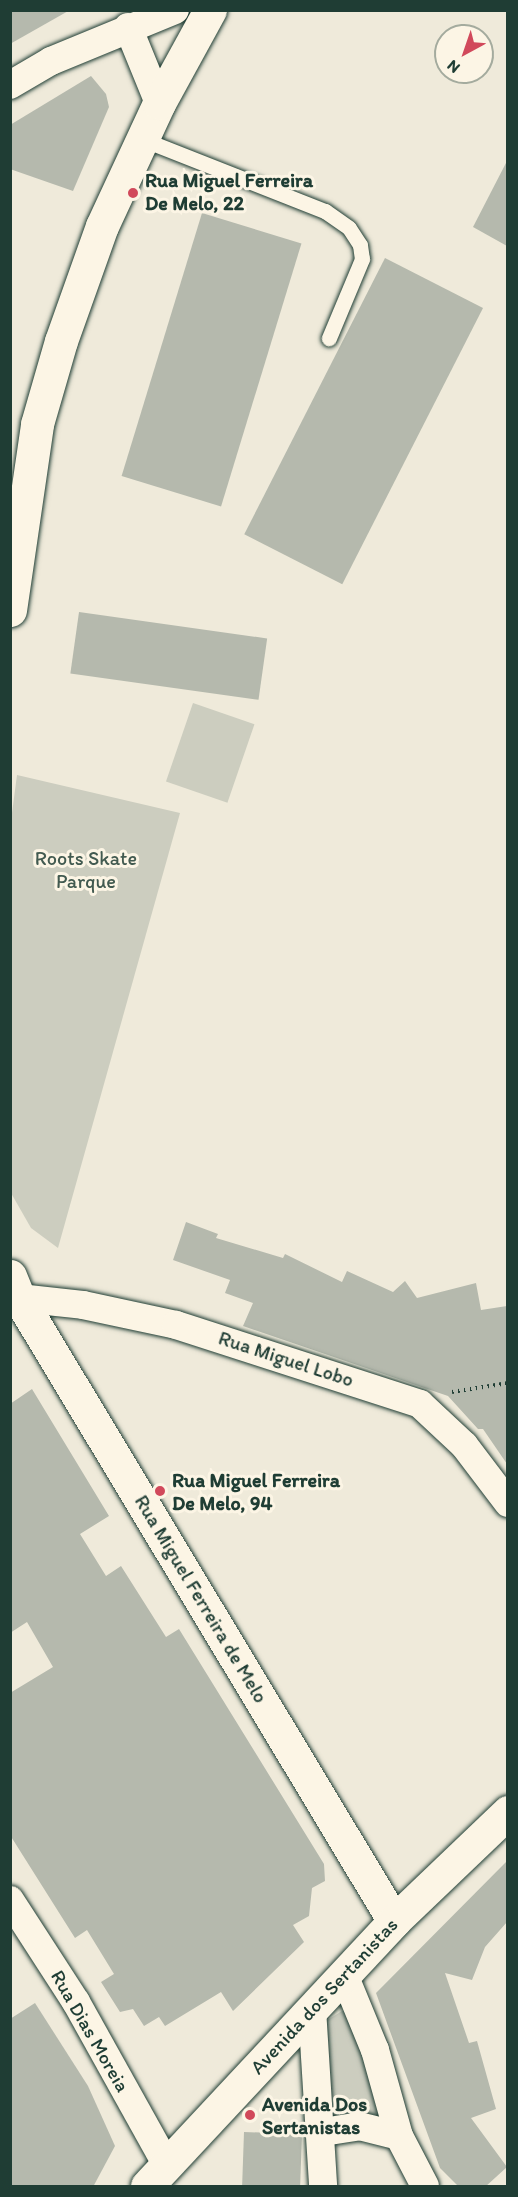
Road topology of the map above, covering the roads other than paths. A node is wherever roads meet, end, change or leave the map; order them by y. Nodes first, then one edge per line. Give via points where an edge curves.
1 (175, 10) edge
2 (210, 10) edge
3 (128, 27) junction
4 (10, 85) edge
5 (159, 103) junction
6 (142, 139) junction
7 (329, 338) dead end
8 (10, 610) edge
9 (15, 1287) edge
10 (507, 1503) edge
11 (507, 1812) edge
12 (10, 1900) edge
13 (394, 1921) junction
14 (345, 1977) junction
15 (312, 2009) junction
16 (323, 2132) junction
17 (399, 2136) junction
18 (157, 2175) edge
19 (323, 2187) edge
20 (425, 2187) edge

1 - 3 street
2 - 5 main road
3 - 4 street via 51,61
3 - 5 street
5 - 6 main road
6 - 7 lane via 325,211 349,228 360,245 362,259
6 - 8 main road via 102,226 40,414
9 - 10 street, Rua Miguel Lobo via 176,1325 420,1404 464,1445
9 - 13 main road, Rua Miguel Ferreira de Melo
11 - 13 main road, Avenida dos Sertanistas
12 - 18 street, Rua Dias Moreia via 76,2002
13 - 14 main road, Avenida dos Sertanistas
14 - 15 main road, Avenida dos Sertanistas
14 - 17 street via 372,2042
15 - 16 street
15 - 18 main road, Avenida dos Sertanistas
16 - 17 street via 359,2126
16 - 19 street
17 - 20 street

